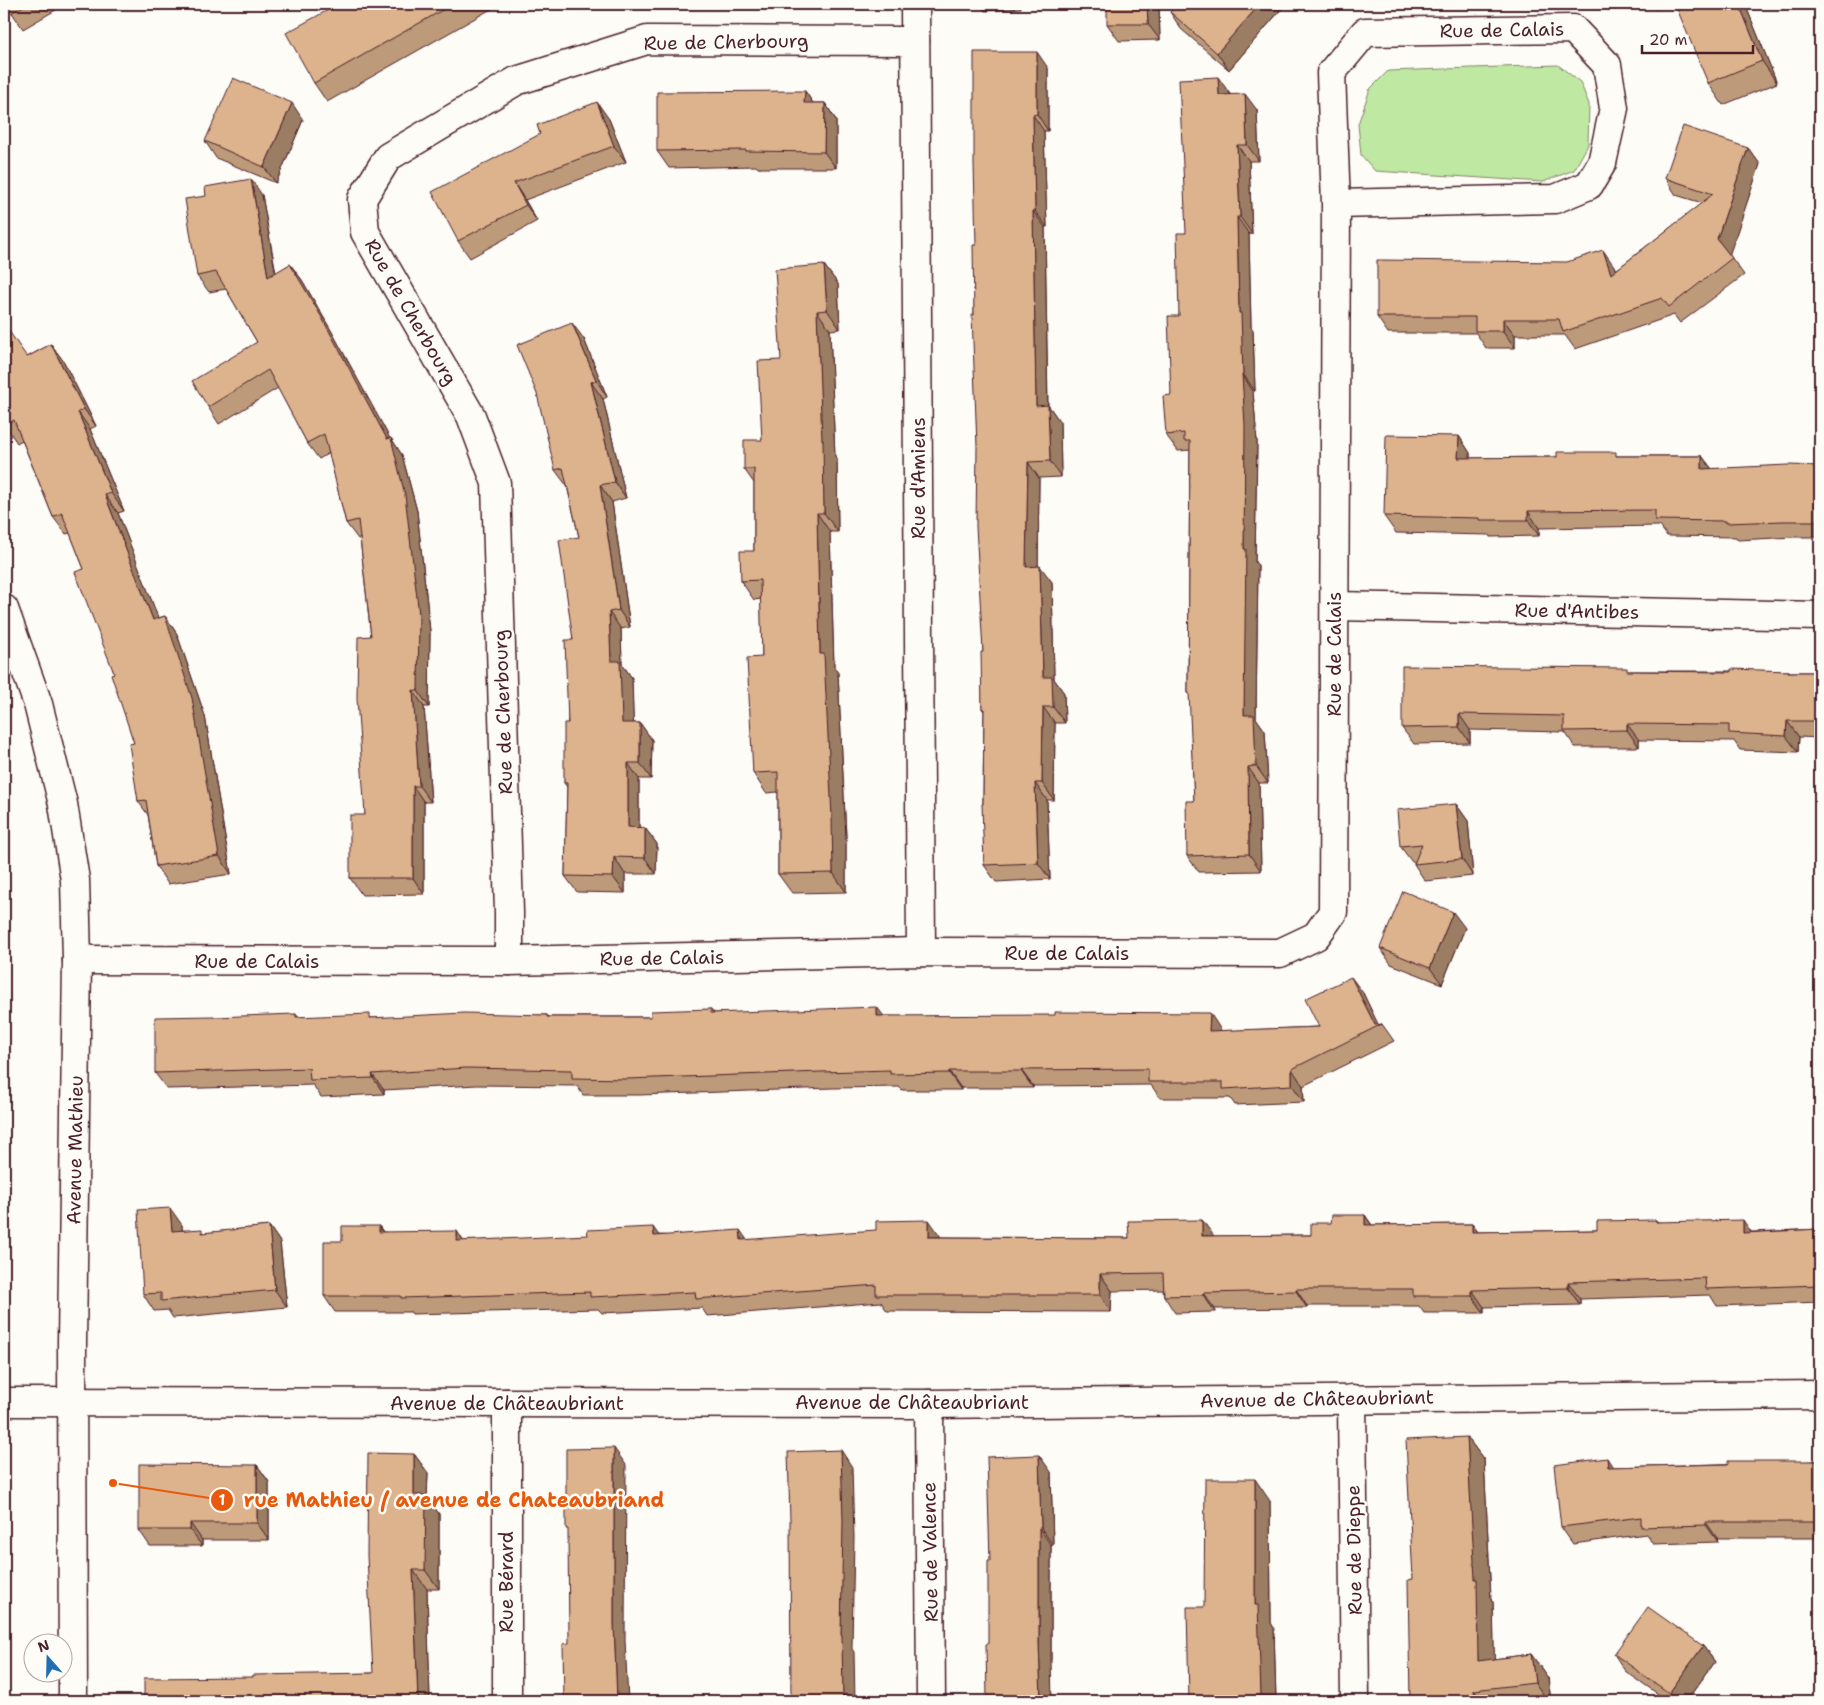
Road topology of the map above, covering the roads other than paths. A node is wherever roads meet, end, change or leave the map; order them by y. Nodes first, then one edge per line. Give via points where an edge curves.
1 (914, 4) edge
2 (916, 41) junction
3 (1336, 204) junction
4 (1335, 606) junction
5 (4, 609) edge
6 (1820, 616) edge
7 (921, 952) junction
8 (77, 960) junction
9 (509, 961) junction
10 (1820, 1395) edge
11 (1352, 1399) junction
12 (4, 1402) edge
13 (72, 1402) junction
14 (507, 1403) junction
15 (929, 1404) junction
16 (73, 1701) edge
17 (507, 1701) edge
18 (931, 1701) edge
19 (1355, 1701) edge

1 - 2 street, Rue d'Amiens
2 - 7 street, Rue d'Amiens
2 - 9 street, Rue de Cherbourg via 647,40 516,81 388,157 362,199 365,232 471,416 496,483
3 - 3 street, Rue de Calais via 1555,199 1589,184 1602,163 1614,108 1607,65 1573,28 1365,32 1331,73
3 - 4 street, Rue de Calais
4 - 6 street, Rue d'Antibes
4 - 7 street, Rue de Calais via 1333,912 1316,936 1280,953
5 - 8 street, Avenue Mathieu via 38,704 63,804 75,880
7 - 9 street, Rue de Calais
8 - 9 street, Rue de Calais
8 - 13 street, Avenue Mathieu
10 - 11 street, Avenue de Châteaubriant
11 - 15 street, Avenue de Châteaubriant
11 - 19 street, Rue de Dieppe
12 - 13 street, Avenue de Châteaubriant
13 - 14 street, Avenue de Châteaubriant
13 - 16 street, Avenue Mathieu
14 - 15 street, Avenue de Châteaubriant
14 - 17 street, Rue Bérard
15 - 18 street, Rue de Valence

